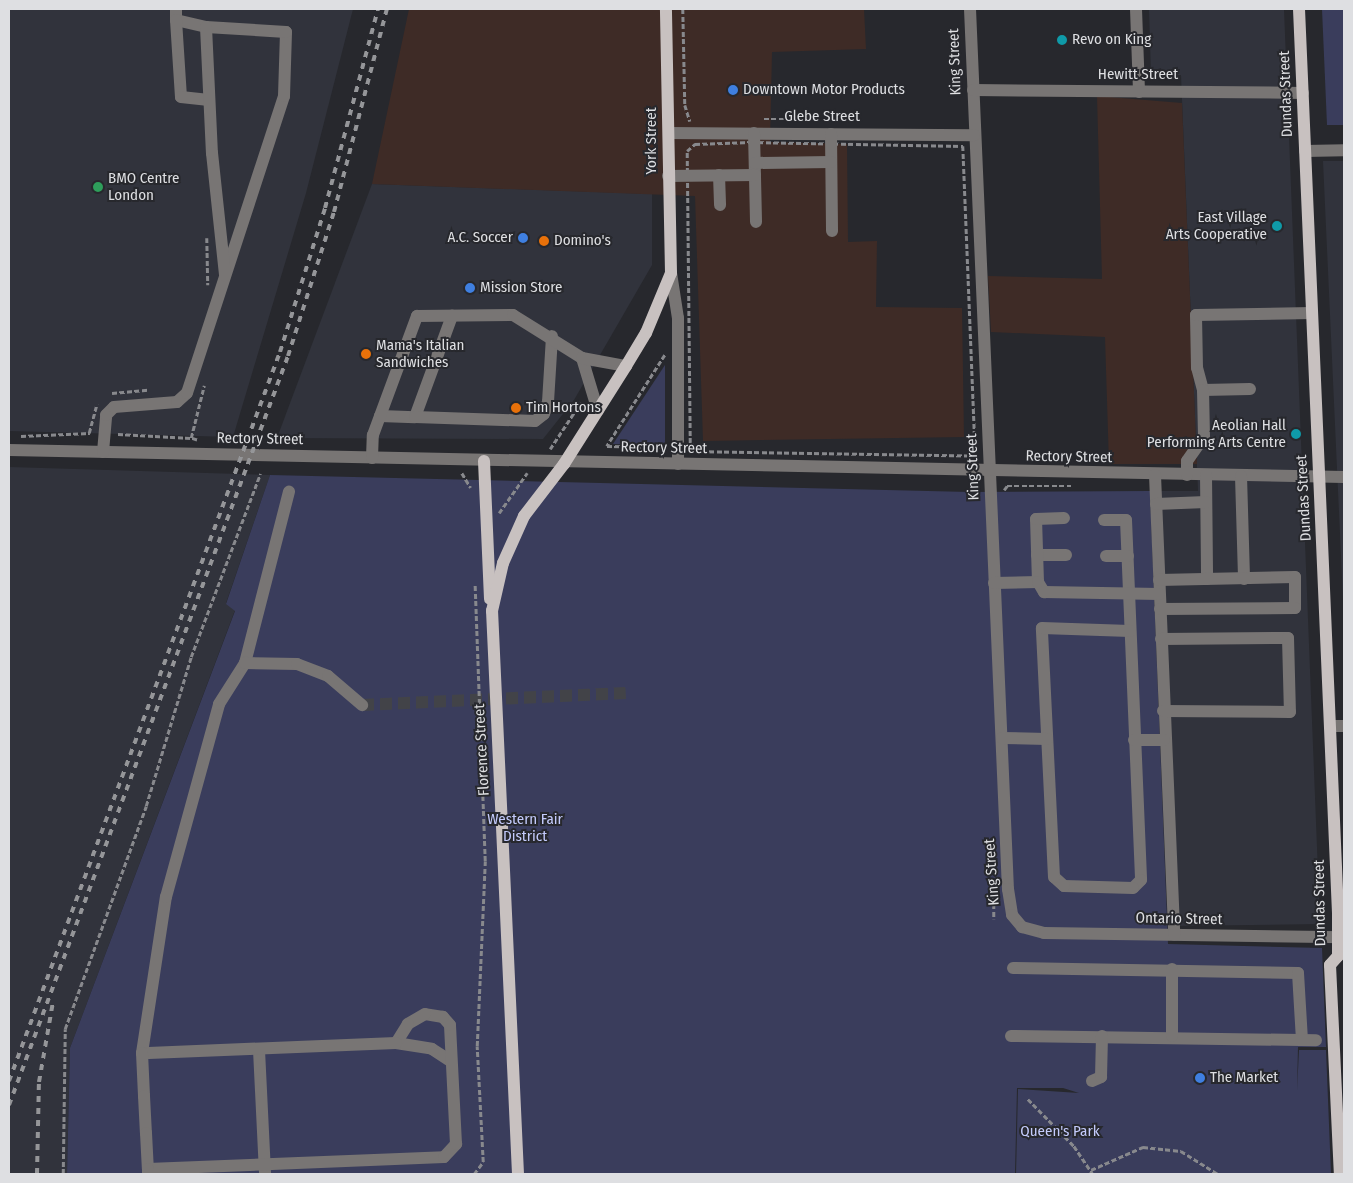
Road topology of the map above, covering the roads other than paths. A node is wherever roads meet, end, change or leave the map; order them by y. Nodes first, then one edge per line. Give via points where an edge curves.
1 (666, 9) edge
2 (970, 9) edge
3 (1136, 9) edge
4 (1299, 9) edge
5 (176, 14) edge
6 (206, 27) junction
7 (973, 90) junction
8 (1139, 92) junction
9 (1302, 93) junction
10 (210, 100) junction
11 (669, 133) junction
12 (974, 134) junction
13 (753, 135) junction
14 (831, 139) junction
15 (1344, 150) edge
16 (1305, 151) junction
17 (831, 162) junction
18 (755, 169) junction
19 (719, 175) junction
20 (668, 176) junction
21 (720, 205) dead end
22 (756, 222) dead end
23 (832, 231) dead end
24 (671, 273) junction
25 (225, 275) junction
26 (1312, 313) junction
27 (452, 316) junction
28 (552, 336) junction
29 (582, 358) junction
30 (626, 366) junction
31 (1250, 389) dead end
32 (1204, 390) junction
33 (598, 411) junction
34 (380, 416) junction
35 (415, 417) junction
36 (9, 450) edge
37 (103, 452) junction
38 (372, 458) junction
39 (564, 464) junction
40 (674, 464) junction
41 (484, 468) junction
42 (990, 472) junction
43 (1155, 475) junction
44 (1187, 475) junction
45 (1206, 476) junction
46 (1241, 476) junction
47 (1320, 477) junction
48 (1344, 477) edge
49 (289, 492) dead end
50 (1206, 502) junction
51 (1156, 504) junction
52 (1064, 518) dead end
53 (1104, 520) dead end
54 (1038, 555) junction
55 (1066, 555) dead end
56 (1106, 556) dead end
57 (1128, 556) junction
58 (1244, 578) junction
59 (1159, 580) junction
60 (1207, 580) junction
61 (1038, 582) junction
62 (994, 583) junction
63 (1128, 594) junction
64 (1159, 594) junction
65 (1160, 610) junction
66 (492, 611) junction
67 (1130, 631) junction
68 (1161, 639) junction
69 (245, 664) junction
70 (362, 705) tunnel mouth
71 (1163, 711) junction
72 (1330, 726) junction
73 (1344, 726) edge
74 (1002, 738) junction
75 (1047, 739) junction
76 (1134, 740) junction
77 (1164, 740) junction
78 (1017, 922) joint
79 (1174, 935) junction
80 (1341, 937) edge
81 (1341, 961) edge
82 (1013, 968) dead end
83 (1172, 970) junction
84 (1011, 1036) dead end
85 (1102, 1036) junction
86 (1172, 1036) junction
87 (1302, 1040) junction
88 (1316, 1040) dead end
89 (396, 1043) junction
90 (259, 1050) junction
91 (142, 1053) junction
92 (449, 1060) junction
93 (1092, 1081) dead end
94 (264, 1168) edge
95 (148, 1172) edge
96 (518, 1174) edge
97 (1340, 1174) edge

1 - 11 main road, York Street
2 - 7 street, King Street
3 - 8 street
4 - 9 main road, Dundas Street
5 - 6 street
5 - 10 street via 181,98
6 - 10 street
6 - 25 street via 286,32 284,96
7 - 8 street, Hewitt Street
7 - 12 street, King Street
8 - 9 street, Hewitt Street
9 - 16 main road, Dundas Street
10 - 25 street
11 - 13 street, Glebe Street
11 - 20 main road, York Street
12 - 14 street, Glebe Street
12 - 42 street, King Street
13 - 14 street, Glebe Street
13 - 18 street
14 - 17 street
15 - 16 street
16 - 26 main road, Dundas Street
17 - 18 street
17 - 23 street
18 - 19 street
18 - 22 street
19 - 20 street
19 - 21 street
20 - 24 main road, York Street
24 - 30 main road, York Street via 646,333
24 - 40 street, York Street via 678,318
25 - 37 street via 187,393 178,402 114,407 106,415
26 - 32 street via 1196,315 1197,368
26 - 47 main road, Dundas Street
27 - 28 street via 513,316
27 - 34 street via 417,316
27 - 35 street
28 - 29 street
28 - 35 street via 548,402 544,414 526,422
29 - 30 street
29 - 33 street
30 - 33 main road, York Street
31 - 32 street
32 - 44 street via 1204,437 1187,461
33 - 39 main road, York Street
34 - 35 street
34 - 38 street
36 - 37 street, Rectory Street
37 - 38 street, Rectory Street
38 - 41 street, Rectory Street
39 - 40 street, Rectory Street
39 - 41 street, Rectory Street
39 - 66 main road, Florence Street via 524,516 503,563
40 - 42 street, Rectory Street
41 - 66 main road
42 - 43 street, Rectory Street
42 - 62 street, King Street
43 - 44 street, Rectory Street
43 - 51 street
44 - 45 street, Rectory Street
45 - 46 street, Rectory Street
45 - 50 street
46 - 47 street, Rectory Street
46 - 58 street
47 - 48 street, Rectory Street
47 - 72 main road, Dundas Street
49 - 69 street
50 - 51 street
50 - 60 street
51 - 59 street
52 - 54 street via 1036,519
53 - 57 street via 1126,520
54 - 55 street
54 - 61 street
56 - 57 street
57 - 63 street
58 - 60 street
58 - 65 street via 1294,577 1295,608
59 - 60 street
59 - 64 street
61 - 62 street
61 - 63 street via 1044,592
62 - 74 street, King Street
63 - 64 street
63 - 67 street
64 - 65 street
65 - 68 street
66 - 96 main road, Florence Street
67 - 75 street via 1042,628
67 - 76 street
68 - 71 street
68 - 71 street via 1288,638 1290,712
69 - 70 street via 297,664 328,676
69 - 91 street via 219,704 166,897
71 - 77 street
72 - 73 street
72 - 80 main road, Dundas Street
74 - 75 street
74 - 78 street, King Street via 1008,889
75 - 76 street via 1055,880 1067,886 1133,888 1140,880 1142,852
76 - 77 street
77 - 79 street
78 - 79 street, Ontario Street via 1044,933
79 - 80 street, Ontario Street
80 - 81 main road, Dundas Street
81 - 97 main road, Dundas Street via 1330,965
82 - 83 street
83 - 86 street
83 - 87 street via 1298,973
84 - 85 street
85 - 86 street
85 - 93 street via 1101,1077
86 - 87 street
87 - 88 street
89 - 90 street
89 - 92 street via 432,1049
89 - 92 street via 416,1017 443,1017 453,1037
90 - 91 street
90 - 94 street
91 - 95 street
92 - 94 street via 456,1144 444,1157
94 - 95 street

